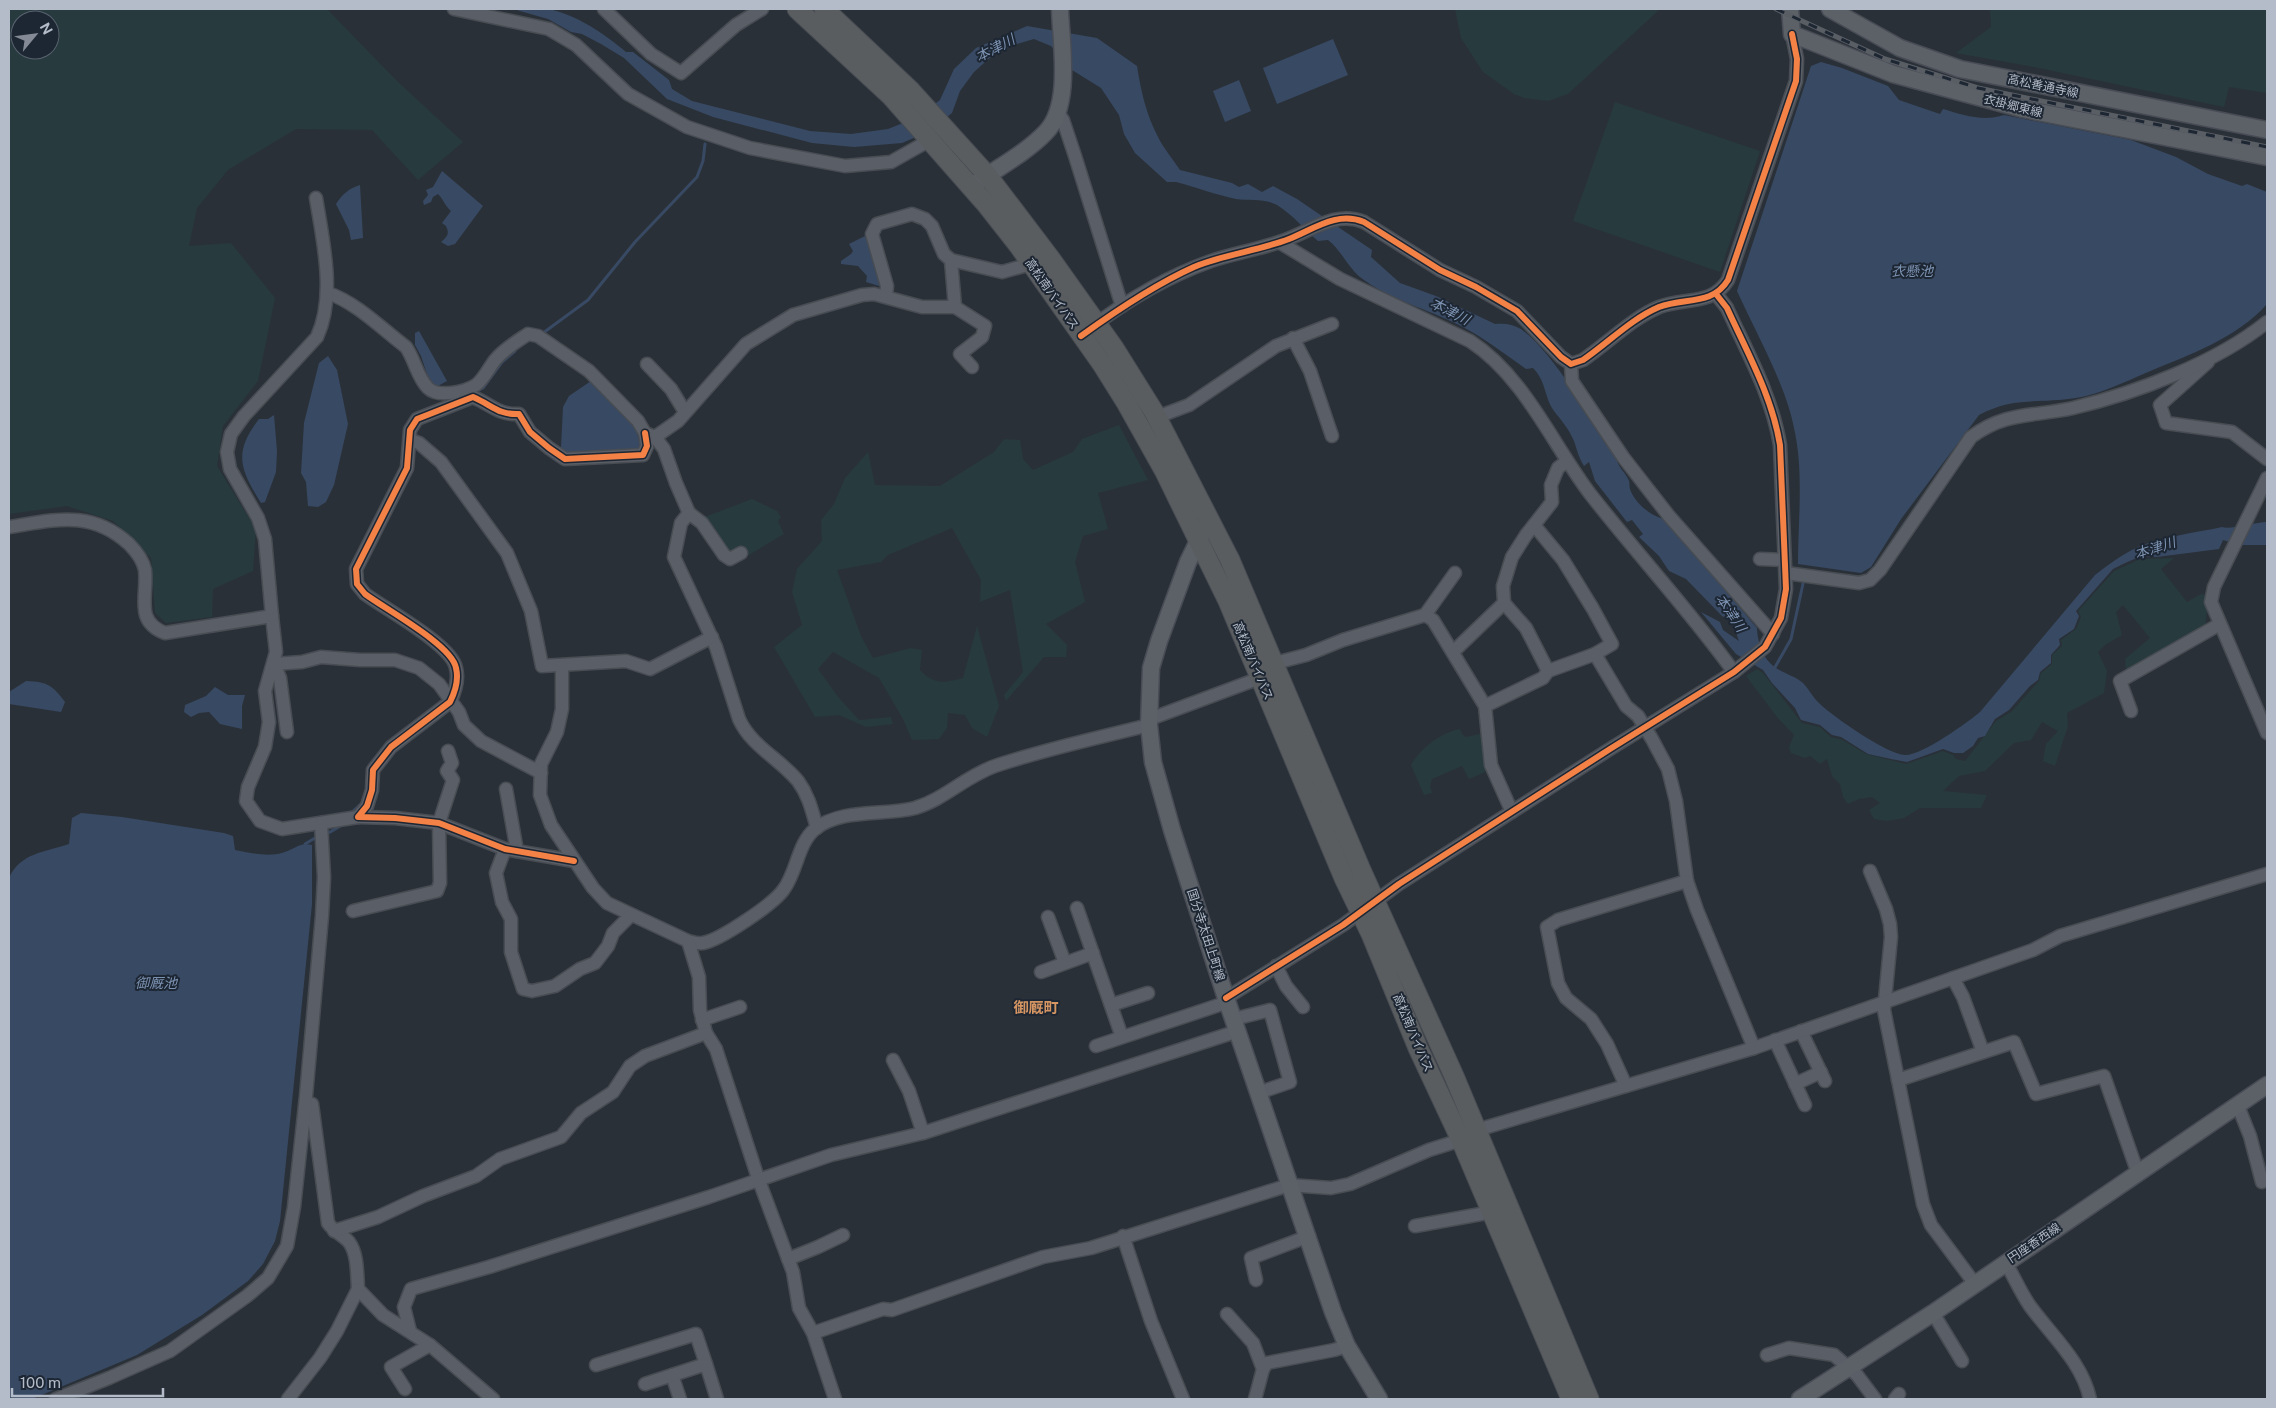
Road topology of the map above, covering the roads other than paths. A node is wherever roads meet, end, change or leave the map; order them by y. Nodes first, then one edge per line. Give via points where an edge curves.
1 (454, 9) edge
2 (604, 9) edge
3 (762, 9) edge
4 (796, 9) edge
5 (824, 9) edge
6 (1060, 9) edge
7 (1790, 9) edge
8 (1830, 9) edge
9 (1792, 34) junction
10 (1058, 113) junction
11 (2267, 130) edge
12 (930, 140) junction
13 (2267, 157) edge
14 (987, 175) junction
15 (971, 187) junction
16 (316, 198) dead end
17 (1284, 241) junction
18 (951, 260) junction
19 (1031, 264) junction
20 (328, 293) junction
21 (1716, 294) junction
22 (886, 296) junction
23 (1122, 306) junction
24 (955, 307) junction
25 (2267, 322) edge
26 (1096, 324) junction
27 (1332, 324) dead end
28 (1081, 336) junction
29 (1293, 338) junction
30 (2213, 357) junction
31 (647, 364) dead end
32 (1571, 364) junction
33 (972, 367) dead end
34 (685, 412) junction
35 (1157, 417) junction
36 (650, 435) junction
37 (1332, 436) dead end
38 (411, 440) junction
39 (2267, 459) edge
40 (1567, 461) junction
41 (2267, 478) edge
42 (689, 513) junction
43 (1210, 518) junction
44 (1534, 525) junction
45 (9, 527) edge
46 (1198, 539) junction
47 (741, 552) dead end
48 (1760, 559) dead end
49 (1785, 566) junction
50 (1455, 573) dead end
51 (1504, 603) junction
52 (1425, 615) junction
53 (272, 616) junction
54 (2220, 624) junction
55 (1772, 635) junction
56 (712, 637) junction
57 (1453, 652) junction
58 (1595, 654) junction
59 (1275, 663) junction
60 (274, 664) junction
61 (562, 666) junction
62 (1736, 670) junction
63 (1548, 671) junction
64 (1260, 678) junction
65 (450, 702) junction
66 (1485, 706) junction
67 (2131, 711) dead end
68 (1150, 722) junction
69 (1645, 728) junction
70 (287, 732) dead end
71 (2267, 733) edge
72 (448, 751) dead end
73 (541, 773) junction
74 (506, 789) dead end
75 (1512, 812) junction
76 (358, 818) junction
77 (321, 823) junction
78 (440, 823) junction
79 (817, 828) junction
80 (511, 850) junction
81 (574, 861) junction
82 (1870, 871) dead end
83 (2267, 874) edge
84 (1687, 881) junction
85 (1367, 907) junction
86 (1077, 908) dead end
87 (353, 911) dead end
88 (630, 916) junction
89 (1048, 916) dead end
90 (688, 941) junction
91 (1093, 953) junction
92 (1065, 963) junction
93 (1276, 966) junction
94 (1041, 972) dead end
95 (1953, 978) junction
96 (1148, 993) dead end
97 (1227, 1000) junction
98 (1884, 1002) junction
99 (1111, 1005) junction
100 (740, 1007) dead end
101 (1303, 1007) dead end
102 (702, 1020) junction
103 (1236, 1025) junction
104 (1802, 1031) junction
105 (706, 1033) junction
106 (1122, 1037) junction
107 (1775, 1040) junction
108 (1096, 1046) dead end
109 (1754, 1048) junction
110 (1983, 1052) junction
111 (310, 1058) junction
112 (893, 1060) dead end
113 (1898, 1080) junction
114 (1795, 1084) junction
115 (1626, 1086) junction
116 (2266, 1090) edge
117 (1258, 1093) junction
118 (1805, 1105) dead end
119 (2238, 1106) junction
120 (923, 1133) junction
121 (1469, 1135) junction
122 (2140, 1171) junction
123 (758, 1178) junction
124 (2262, 1182) dead end
125 (1289, 1185) junction
126 (1492, 1212) junction
127 (1415, 1226) dead end
128 (334, 1231) junction
129 (842, 1235) dead end
130 (1123, 1236) junction
131 (1309, 1236) junction
132 (788, 1259) junction
133 (2006, 1263) junction
134 (1256, 1280) dead end
135 (1974, 1284) junction
136 (358, 1289) junction
137 (1933, 1313) junction
138 (1227, 1314) dead end
139 (410, 1331) junction
140 (813, 1333) junction
141 (430, 1345) junction
142 (1347, 1346) junction
143 (1768, 1355) dead end
144 (1962, 1361) dead end
145 (706, 1364) junction
146 (596, 1365) dead end
147 (1848, 1368) junction
148 (1262, 1369) junction
149 (672, 1375) junction
150 (645, 1384) dead end
151 (405, 1390) dead end
152 (56, 1399) edge
153 (288, 1399) edge
154 (493, 1399) edge
155 (680, 1399) edge
156 (717, 1399) edge
157 (836, 1399) edge
158 (1183, 1399) edge
159 (1255, 1399) edge
160 (1379, 1399) edge
161 (1571, 1399) edge
162 (1589, 1399) edge
163 (1800, 1399) edge
164 (1875, 1399) edge
165 (2090, 1399) edge

1 - 12 street via 549,29 576,45 628,94 687,127 750,148 845,166 891,162
2 - 3 street via 652,54 681,73 736,25
4 - 12 highway, 高松南バイパス via 891,96
5 - 14 highway, 高松南バイパス via 911,91
6 - 10 main road via 1063,77
7 - 9 main road
8 - 11 main road, 高松善通寺線 via 1900,48 1960,69
9 - 13 main road, 衣掛郷東線 via 1893,74 2023,109
9 - 21 street via 1797,59 1796,81 1728,280
10 - 14 main road via 1047,131 1030,146
10 - 23 street via 1075,156
12 - 15 highway, 高松南バイパス
14 - 15 main road
14 - 26 highway, 高松南バイパス
15 - 19 highway, 高松南バイパス
16 - 20 street
17 - 23 street via 1194,267
17 - 32 street via 1332,220 1354,218 1364,222 1440,270 1517,311
17 - 40 street via 1340,279 1470,341 1489,354 1534,409
18 - 19 street via 1002,272
18 - 22 street via 944,254 932,226 925,219 912,214 877,224 872,234 873,246 887,286
18 - 24 street
19 - 28 highway, 高松南バイパス
20 - 36 street via 351,305 406,347 422,381 430,390 441,393 476,385 509,347 528,334 538,336 589,371
20 - 53 street via 324,321 317,336 244,416 231,434 227,452 230,469 258,518 265,539
21 - 32 street via 1646,313 1606,345
21 - 49 street via 1727,308 1776,421 1780,444
22 - 24 street via 922,307
22 - 34 street via 862,295 793,315 763,332 746,344
23 - 26 street
24 - 33 street via 985,326 982,337 960,354
25 - 30 street
26 - 28 street
26 - 35 highway, 高松南バイパス
27 - 29 street
28 - 46 highway, 高松南バイパス via 1127,404
29 - 35 street via 1189,405
29 - 37 street via 1310,371
30 - 39 street via 2160,405 2166,423 2232,432
30 - 49 street via 2132,392 1988,424 1971,437 1870,580 1859,583
31 - 34 street via 671,389
32 - 55 street via 1572,381 1623,457 1668,516
34 - 36 street via 678,421
35 - 43 highway, 高松南バイパス
36 - 38 street via 643,455 565,459 530,432 519,414 504,414 473,397 417,419 410,430
36 - 42 street via 664,449
38 - 61 street via 441,462 499,540 531,611 542,666
38 - 65 street via 407,468 356,569 357,584 365,594 436,641 449,654 456,667 457,679
40 - 44 street via 1558,468 1551,485 1552,502
40 - 62 street via 1590,494
41 - 54 street via 2214,588 2211,602
42 - 47 street via 702,523 724,555 730,559
42 - 56 street via 681,524 674,557
43 - 46 main road, 国分寺太田上町線
43 - 59 highway, 高松南バイパス
44 - 51 street via 1512,557 1503,586
44 - 58 street via 1563,560 1612,644
45 - 53 street via 78,520 102,525 121,537 138,553 145,568 144,615 154,628 165,633
46 - 64 highway, 高松南バイパス
46 - 68 main road, 国分寺太田上町線 via 1151,668
48 - 49 street
49 - 55 street via 1784,605
50 - 52 street
51 - 57 street
51 - 63 street via 1526,628
52 - 57 street via 1433,620
52 - 59 street via 1367,632 1306,656
53 - 60 street via 276,634
54 - 67 street via 2120,681
54 - 71 street
55 - 62 street via 1765,647
56 - 61 street via 650,669 626,661
56 - 79 street via 744,730 797,780 810,802
57 - 66 street
58 - 63 street
58 - 69 street via 1626,706 1638,716
59 - 85 highway, 高松南バイパス
60 - 65 street via 321,657 395,660 419,668 439,684
60 - 70 street via 280,678
60 - 77 street via 265,691 269,722 265,747 248,787 246,801 260,821 271,827 282,829
61 - 73 street via 562,709
62 - 69 street
63 - 66 street via 1544,678
64 - 68 street
64 - 85 highway, 高松南バイパス via 1344,878
65 - 73 street via 464,725 481,741
65 - 76 street via 390,747 374,770 367,806
66 - 75 street via 1491,766
68 - 79 street via 995,766 969,777 951,792 913,808 846,817
68 - 97 main road, 国分寺太田上町線 via 1153,762
69 - 75 street
69 - 84 street via 1668,769 1676,801
72 - 78 street via 452,763 447,771 453,780
73 - 81 street via 540,795 551,825
74 - 80 street
75 - 85 street
76 - 77 street
76 - 78 street
77 - 111 street via 324,877
78 - 80 street
78 - 87 street via 440,883 437,891
79 - 90 street via 805,843 784,890 768,906 717,938 702,943
80 - 81 street
80 - 88 street via 496,873 502,902 510,919 510,952 523,989 532,991 555,986 595,963 613,934
81 - 88 street via 607,903
82 - 98 street via 1890,924
83 - 95 street via 2060,936 2033,950
84 - 109 street
84 - 115 street via 1558,920 1546,927 1558,984 1566,998 1591,1019 1607,1044
85 - 93 street
85 - 121 highway, 高松南バイパス
86 - 91 street
88 - 90 street
89 - 92 street
90 - 102 street via 698,977
91 - 92 street
91 - 99 street
92 - 94 street
93 - 97 street
93 - 101 street via 1286,986
95 - 98 street
95 - 110 street
96 - 99 street
97 - 103 main road, 国分寺太田上町線
97 - 106 street
98 - 104 street
98 - 113 street
99 - 106 street
100 - 102 street
102 - 105 street
103 - 117 main road, 国分寺太田上町線
103 - 117 street via 1270,1010 1290,1082
103 - 120 street
104 - 107 street
104 - 114 street via 1823,1076
105 - 123 street via 716,1049
105 - 128 street via 645,1056 630,1066 613,1092 581,1113 561,1137 500,1159 476,1176 378,1217
106 - 108 street
107 - 109 street
107 - 114 street
109 - 115 street
110 - 113 street
110 - 122 street via 2014,1042 2036,1094 2104,1076
111 - 128 street via 312,1120 325,1211 328,1224
111 - 152 street via 287,1246 268,1278 170,1350
112 - 120 street
113 - 135 street via 1930,1225
114 - 118 street
115 - 121 street
116 - 119 main road, 円座香西線
117 - 125 main road, 国分寺太田上町線
119 - 122 main road, 円座香西線
119 - 124 street
120 - 123 street via 831,1155
121 - 125 street via 1350,1184 1331,1188
121 - 126 highway, 高松南バイパス
121 - 162 highway, 高松南バイパス
122 - 133 main road, 円座香西線
123 - 132 street
123 - 139 street via 672,1209 411,1289 404,1307
125 - 130 street
125 - 131 main road, 国分寺太田上町線
126 - 127 street
126 - 161 highway, 高松南バイパス
128 - 136 street via 349,1242
129 - 132 street
130 - 140 street via 1091,1248 1043,1257 892,1310 883,1309
130 - 158 street via 1151,1321
131 - 134 street via 1250,1258
131 - 142 main road, 国分寺太田上町線
132 - 140 street via 799,1308
133 - 135 main road, 円座香西線
133 - 165 street via 2030,1306 2066,1351 2086,1383
135 - 137 main road, 円座香西線
136 - 139 street via 383,1315
136 - 153 street via 320,1358
137 - 144 street
137 - 147 main road, 円座香西線
138 - 148 street via 1253,1343
139 - 141 street
140 - 157 street
141 - 151 street via 391,1367
141 - 154 street
142 - 148 street via 1267,1363
142 - 160 main road, 国分寺太田上町線
143 - 147 street via 1789,1348 1834,1355
145 - 146 street via 696,1334
145 - 149 street
145 - 156 street
147 - 163 main road, 円座香西線
147 - 164 street
148 - 159 street
149 - 150 street
149 - 155 street

